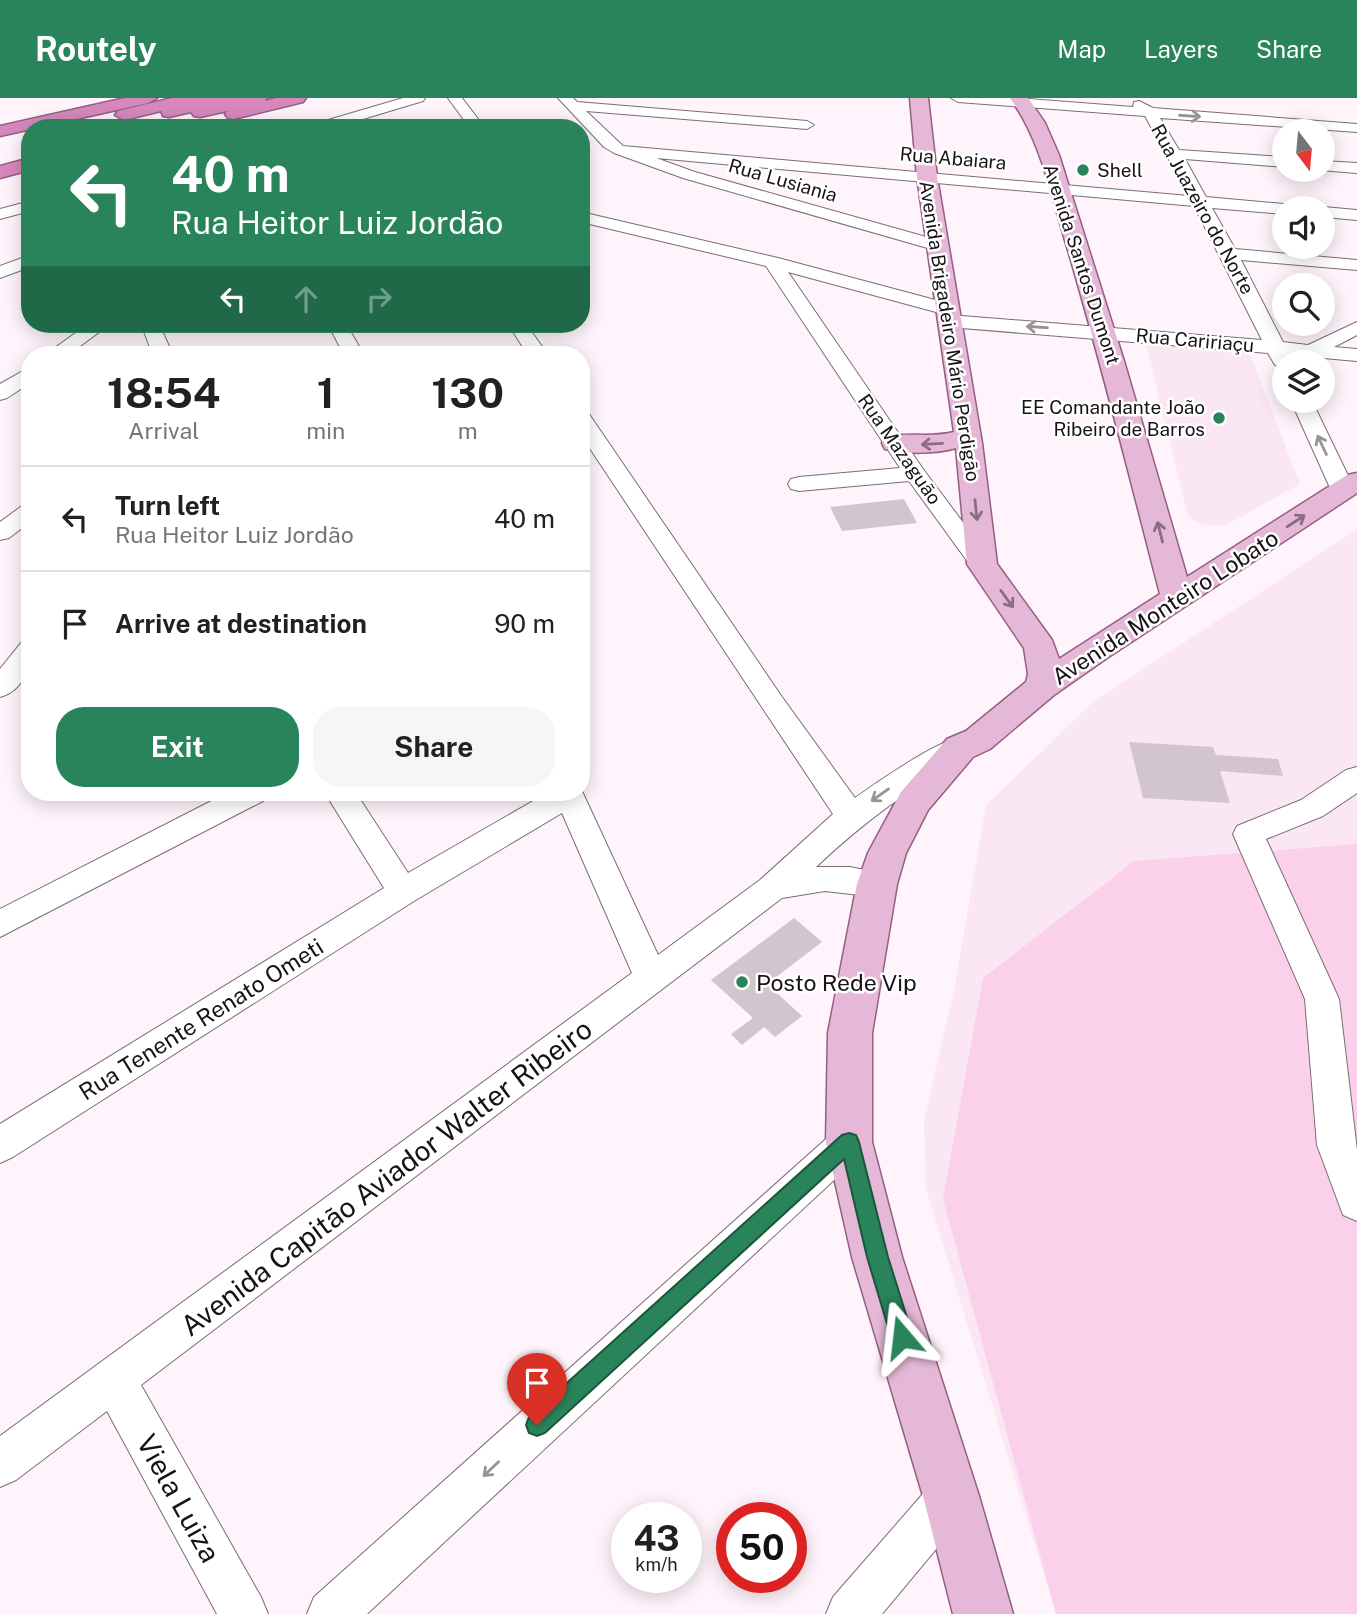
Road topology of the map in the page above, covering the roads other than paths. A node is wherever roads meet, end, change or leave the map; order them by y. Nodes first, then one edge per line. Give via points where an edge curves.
1 (148, 98) edge
2 (194, 98) edge
3 (225, 98) edge
4 (258, 98) edge
5 (297, 98) edge
6 (418, 98) edge
7 (454, 98) edge
8 (919, 98) edge
9 (958, 98) edge
10 (1129, 98) edge
11 (1021, 101) edge
12 (569, 102) edge
13 (1331, 108) dead end
14 (1150, 113) junction
15 (54, 119) edge
16 (106, 119) edge
17 (140, 119) edge
18 (173, 119) edge
19 (214, 119) edge
20 (344, 119) edge
21 (471, 119) edge
22 (585, 119) edge
23 (590, 124) edge
24 (21, 126) edge
25 (1340, 127) junction
26 (1357, 128) edge
27 (0, 131) edge
28 (21, 142) edge
29 (21, 147) edge
30 (619, 150) junction
31 (3, 152) edge
32 (21, 153) edge
33 (1174, 154) junction
34 (703, 158) junction
35 (1272, 161) edge
36 (21, 166) edge
37 (811, 167) junction
38 (1335, 167) edge
39 (1357, 168) edge
40 (0, 172) edge
41 (689, 175) junction
42 (927, 177) junction
43 (1059, 189) junction
44 (1198, 202) junction
45 (21, 208) edge
46 (1272, 208) edge
47 (1335, 213) edge
48 (0, 214) edge
49 (1357, 215) edge
50 (590, 219) edge
51 (938, 246) junction
52 (1229, 254) junction
53 (772, 262) junction
54 (21, 264) edge
55 (1357, 265) edge
56 (0, 273) edge
57 (948, 315) junction
58 (1105, 331) junction
59 (87, 333) edge
60 (1354, 336) edge
61 (68, 346) edge
62 (1277, 350) edge
63 (1312, 350) edge
64 (1335, 353) edge
65 (1357, 355) edge
66 (1272, 356) edge
67 (21, 379) edge
68 (0, 394) edge
69 (1308, 413) edge
70 (590, 432) edge
71 (968, 436) junction
72 (895, 443) junction
73 (915, 474) junction
74 (799, 484) dead end
75 (1350, 486) edge
76 (21, 518) edge
77 (0, 533) edge
78 (982, 564) junction
79 (1177, 598) junction
80 (1033, 634) junction
81 (1095, 650) junction
82 (21, 661) edge
83 (1042, 687) junction
84 (0, 688) edge
85 (969, 744) junction
86 (1357, 778) edge
87 (237, 801) edge
88 (345, 801) edge
89 (555, 801) edge
90 (572, 801) edge
91 (851, 816) junction
92 (877, 884) junction
93 (771, 889) junction
94 (403, 892) junction
95 (0, 924) edge
96 (651, 977) junction
97 (849, 1142) junction
98 (0, 1145) edge
99 (1357, 1202) edge
100 (114, 1381) junction
101 (0, 1464) edge
102 (951, 1496) junction
103 (244, 1614) edge
104 (331, 1614) edge
105 (850, 1614) edge
106 (983, 1614) edge

1 - 15 highway
2 - 16 highway
3 - 17 highway
4 - 18 highway
5 - 19 highway
6 - 20 street
7 - 21 street
8 - 42 main road, Avenida Brigadeiro Mário Perdigão
9 - 11 street
10 - 14 street, Rua Juazeiro do Norte
11 - 14 street
11 - 43 main road, Avenida Santos Dumont via 1043,142
12 - 22 street
12 - 37 street via 808,130
13 - 25 street
14 -> 25 street
14 - 33 street, Rua Juazeiro do Norte
23 - 30 street
24 - 27 highway
25 - 26 street
28 - 31 highway
29 - 31 highway
30 - 34 street, Rua Abaiara
30 - 41 street, Rua Lusiania
31 - 32 highway
33 - 35 street
33 - 44 street, Rua Juazeiro do Norte
34 - 37 street, Rua Abaiara
34 - 41 street via 687,167
36 - 40 highway
37 - 42 street, Rua Abaiara
38 - 39 street
41 - 51 street, Rua Lusiania
42 - 43 street, Rua Abaiara
42 - 51 main road, Avenida Brigadeiro Mário Perdigão
43 - 44 street, Rua Abaiara
43 - 58 main road, Avenida Santos Dumont
44 - 46 street, Rua Abaiara
44 - 52 street, Rua Juazeiro do Norte
45 - 48 street
47 - 49 street
50 - 53 street, Rua Caririaçu
51 - 57 main road, Avenida Brigadeiro Mário Perdigão
52 - 55 street
52 - 62 street, Rua Juazeiro do Norte
53 - 57 street, Rua Caririaçu
53 - 72 street, Rua Mazaguão
54 - 56 street
58 -> 57 street, Rua Caririaçu
57 - 71 main road, Avenida Brigadeiro Mário Perdigão
58 - 66 street, Rua Caririaçu
79 -> 58 main road, Avenida Santos Dumont
59 - 61 street
60 - 63 street
64 - 65 street, Rua Caririaçu
67 - 68 street
75 -> 69 street
70 - 91 street
71 -> 72 main road via 945,443
71 -> 78 main road, Avenida Brigadeiro Mário Perdigão
72 - 73 street, Rua Mazaguão
73 - 74 street
73 - 78 street, Rua Mazaguão
79 -> 75 main road, Avenida Monteiro Lobato
76 - 77 street
78 -> 80 main road, Rua Mazaguão
79 - 81 main road, Avenida Monteiro Lobato
80 - 81 main road via 1055,646
80 - 83 main road via 1044,661
81 - 83 main road, Avenida Monteiro Lobato
82 - 84 street
83 - 85 main road, Avenida Monteiro Lobato
85 -> 91 street, Avenida Capitão Aviador Walter Ribeiro via 906,777
85 - 92 main road, Avenida Monteiro Lobato via 972,754 934,800
86 - 99 street via 1312,808 1248,834 1322,999 1336,1145
87 - 95 street
88 - 94 street
89 - 94 street, Rua Tenente Renato Ometi
90 - 96 street
91 - 93 street, Avenida Capitão Aviador Walter Ribeiro
92 - 93 street via 824,878
92 - 97 main road via 850,1033
93 - 96 street, Avenida Capitão Aviador Walter Ribeiro
94 - 98 street, Rua Tenente Renato Ometi
96 - 100 street, Avenida Capitão Aviador Walter Ribeiro
97 - 102 main road via 877,1257
97 -> 104 street
100 - 101 street, Avenida Capitão Aviador Walter Ribeiro
100 - 103 street, Viela Luiza
102 - 105 street
102 - 106 main road

